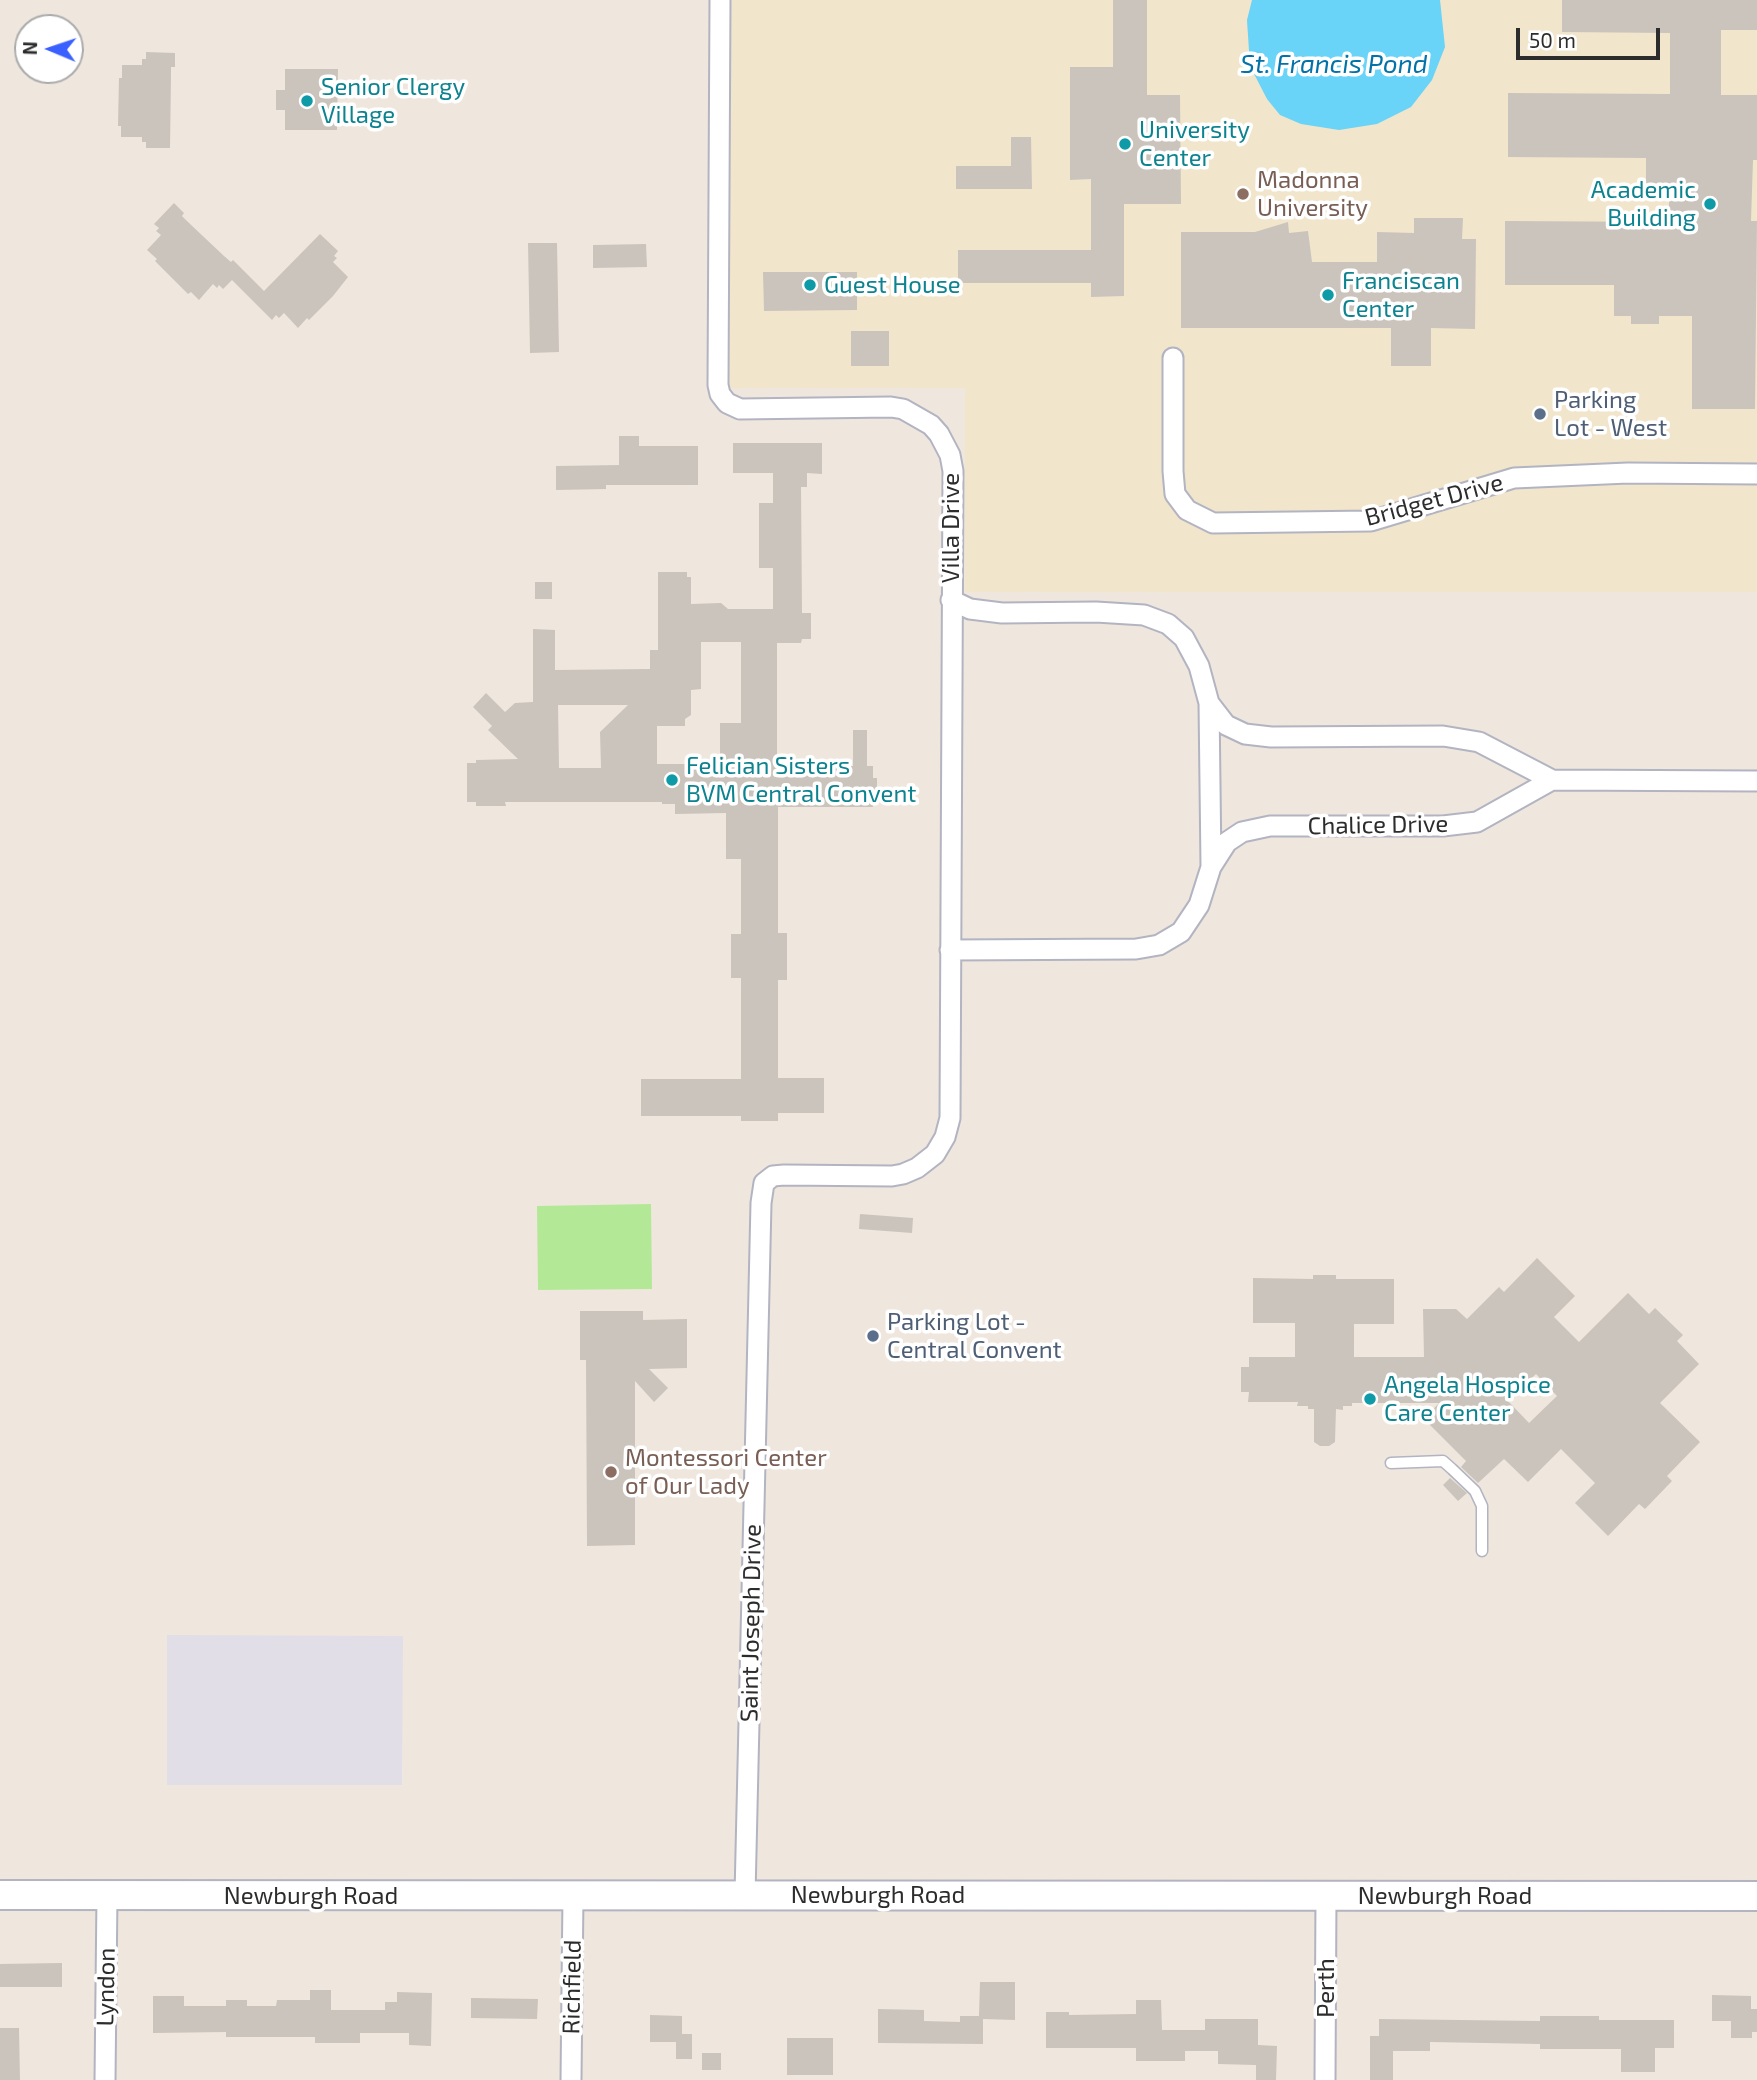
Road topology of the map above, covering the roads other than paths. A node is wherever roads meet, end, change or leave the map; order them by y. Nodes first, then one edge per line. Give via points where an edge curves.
1 (720, 0) edge
2 (1173, 358) dead end
3 (1757, 474) edge
4 (951, 600) junction
5 (1209, 703) junction
6 (1552, 780) junction
7 (1757, 780) edge
8 (1211, 867) junction
9 (950, 950) junction
10 (764, 1183) joint
11 (1391, 1463) dead end
12 (1482, 1552) dead end
13 (0, 1895) edge
14 (107, 1895) junction
15 (573, 1895) junction
16 (745, 1895) junction
17 (1326, 1895) junction
18 (1757, 1896) edge
19 (105, 2080) edge
20 (571, 2080) edge
21 (1325, 2080) edge

1 - 4 street, Villa Drive via 720,394 740,408 891,407 930,425 945,444 953,471
2 - 3 street, Bridget Drive via 1175,494 1186,510 1213,523 1371,521 1514,478
4 - 5 street, Chalice Drive via 970,610 1144,615 1168,624 1184,638 1199,666
4 - 9 street, Villa Drive
5 - 6 street, Chalice Drive via 1226,725 1245,734 1443,736 1479,742
5 - 8 street, Chalice Drive
6 - 7 street, Chalice Drive
6 - 8 street, Chalice Drive via 1477,822 1270,826 1242,832 1227,842
8 - 9 street, Chalice Drive via 1199,905 1181,932 1158,945
9 - 10 street, Villa Drive via 950,1118 945,1137 927,1162 892,1177 784,1175
10 - 16 street, Saint Joseph Drive
11 - 12 lane via 1443,1461 1475,1491 1482,1506
13 - 14 main road, Newburgh Road
14 - 15 main road, Newburgh Road
14 - 19 street, Lyndon
15 - 16 main road, Newburgh Road
15 - 20 street, Richfield
16 - 17 main road, Newburgh Road
17 - 18 main road, Newburgh Road
17 - 21 street, Perth

